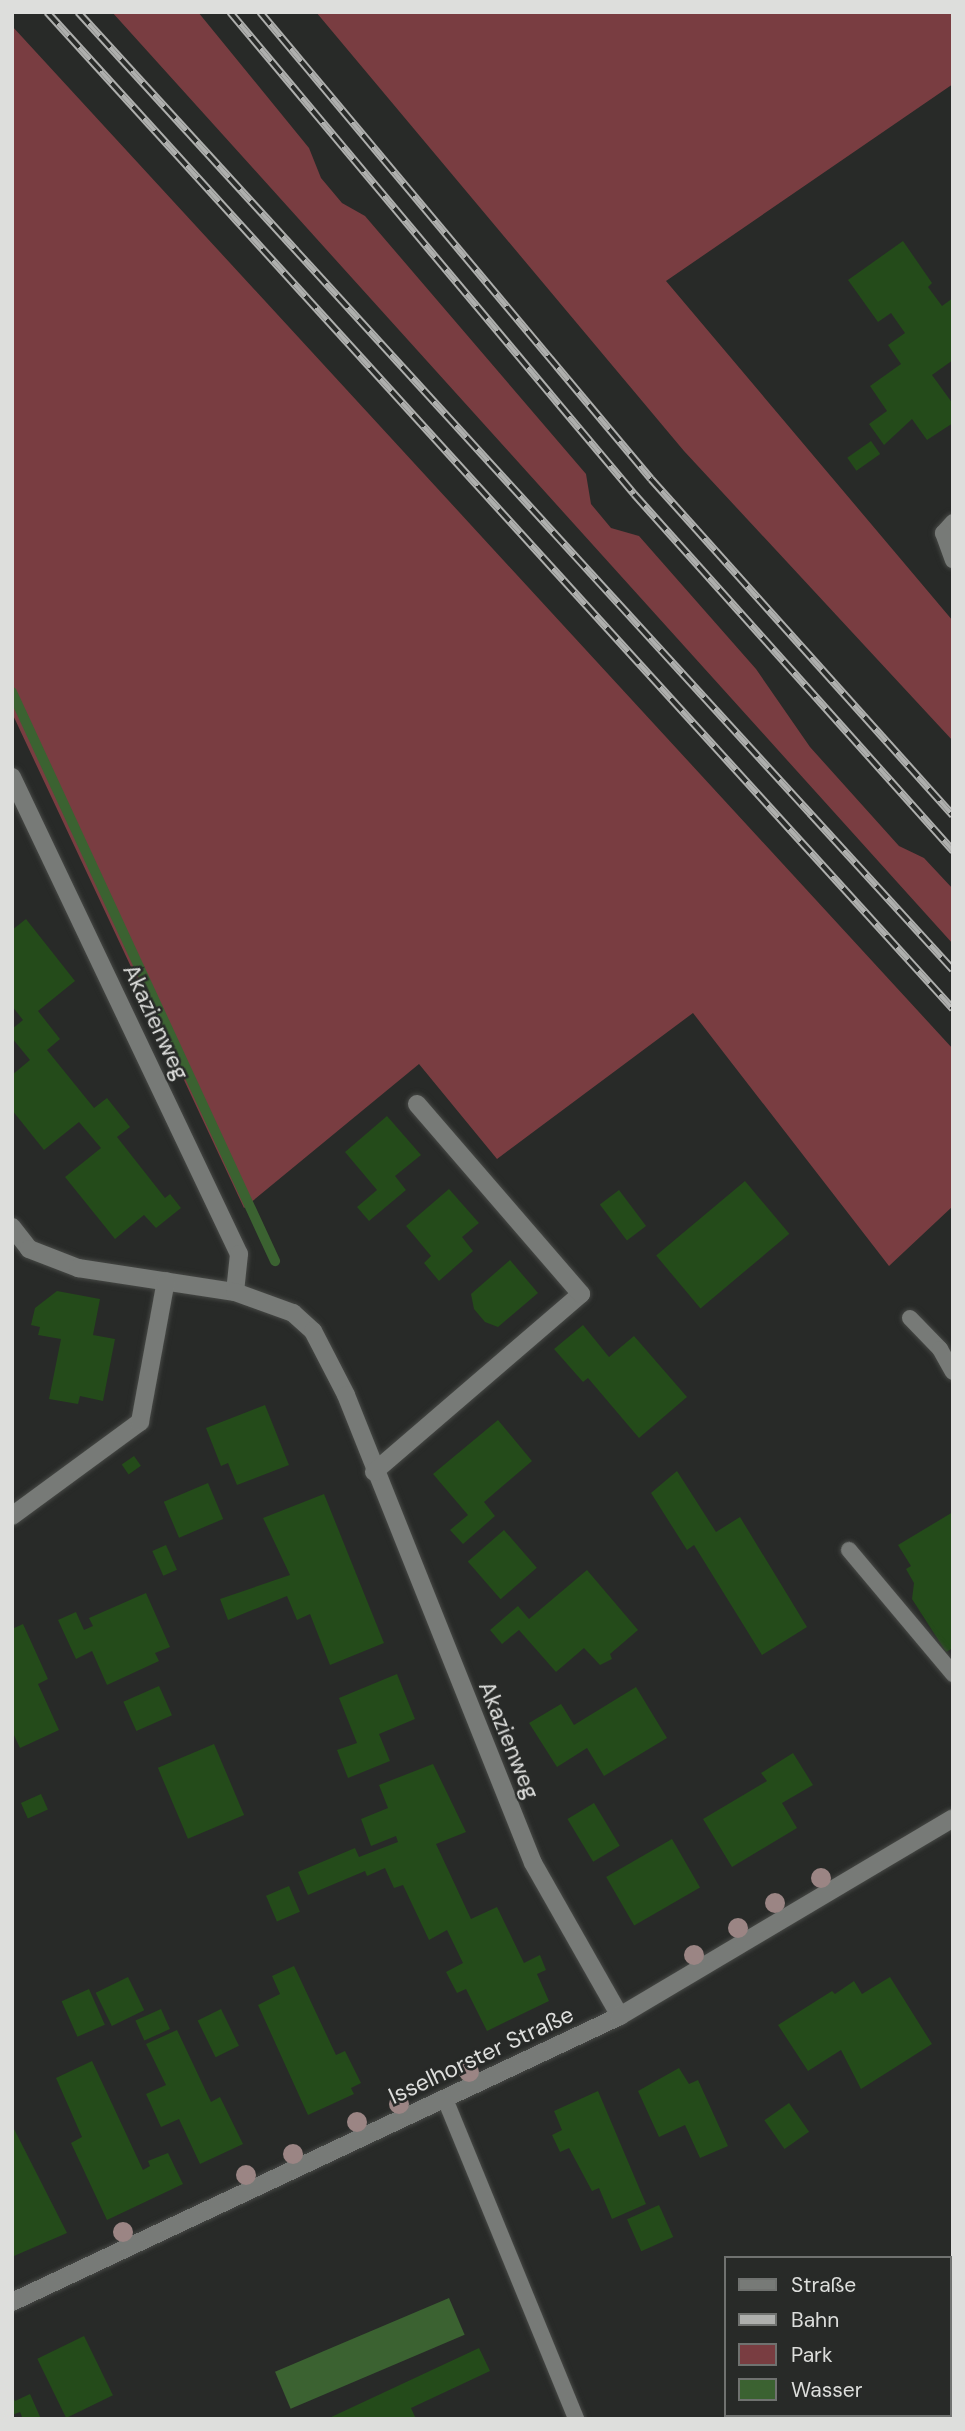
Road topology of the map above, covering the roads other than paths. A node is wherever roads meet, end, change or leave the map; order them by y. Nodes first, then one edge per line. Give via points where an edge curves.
1 (953, 522) edge
2 (953, 560) edge
3 (12, 777) edge
4 (417, 1104) dead end
5 (12, 1227) edge
6 (166, 1281) junction
7 (235, 1292) junction
8 (910, 1318) dead end
9 (953, 1372) edge
10 (374, 1472) junction
11 (12, 1516) edge
12 (849, 1550) dead end
13 (953, 1674) edge
14 (953, 1818) edge
15 (620, 2016) junction
16 (445, 2099) junction
17 (12, 2302) edge
18 (576, 2419) edge

1 - 2 lane via 943,533
3 - 7 street, Akazienweg via 239,1254
4 - 10 street via 581,1294
5 - 6 street, Akazienweg via 29,1249 78,1268
6 - 7 street, Akazienweg
6 - 11 street via 140,1422
7 - 10 street, Akazienweg via 293,1312 313,1332 346,1395
8 - 9 lane via 940,1349
10 - 15 street, Akazienweg via 533,1863
12 - 13 lane
14 - 15 street, Isselhorster Straße
15 - 16 street, Isselhorster Straße
16 - 17 street, Isselhorster Straße
16 - 18 lane

